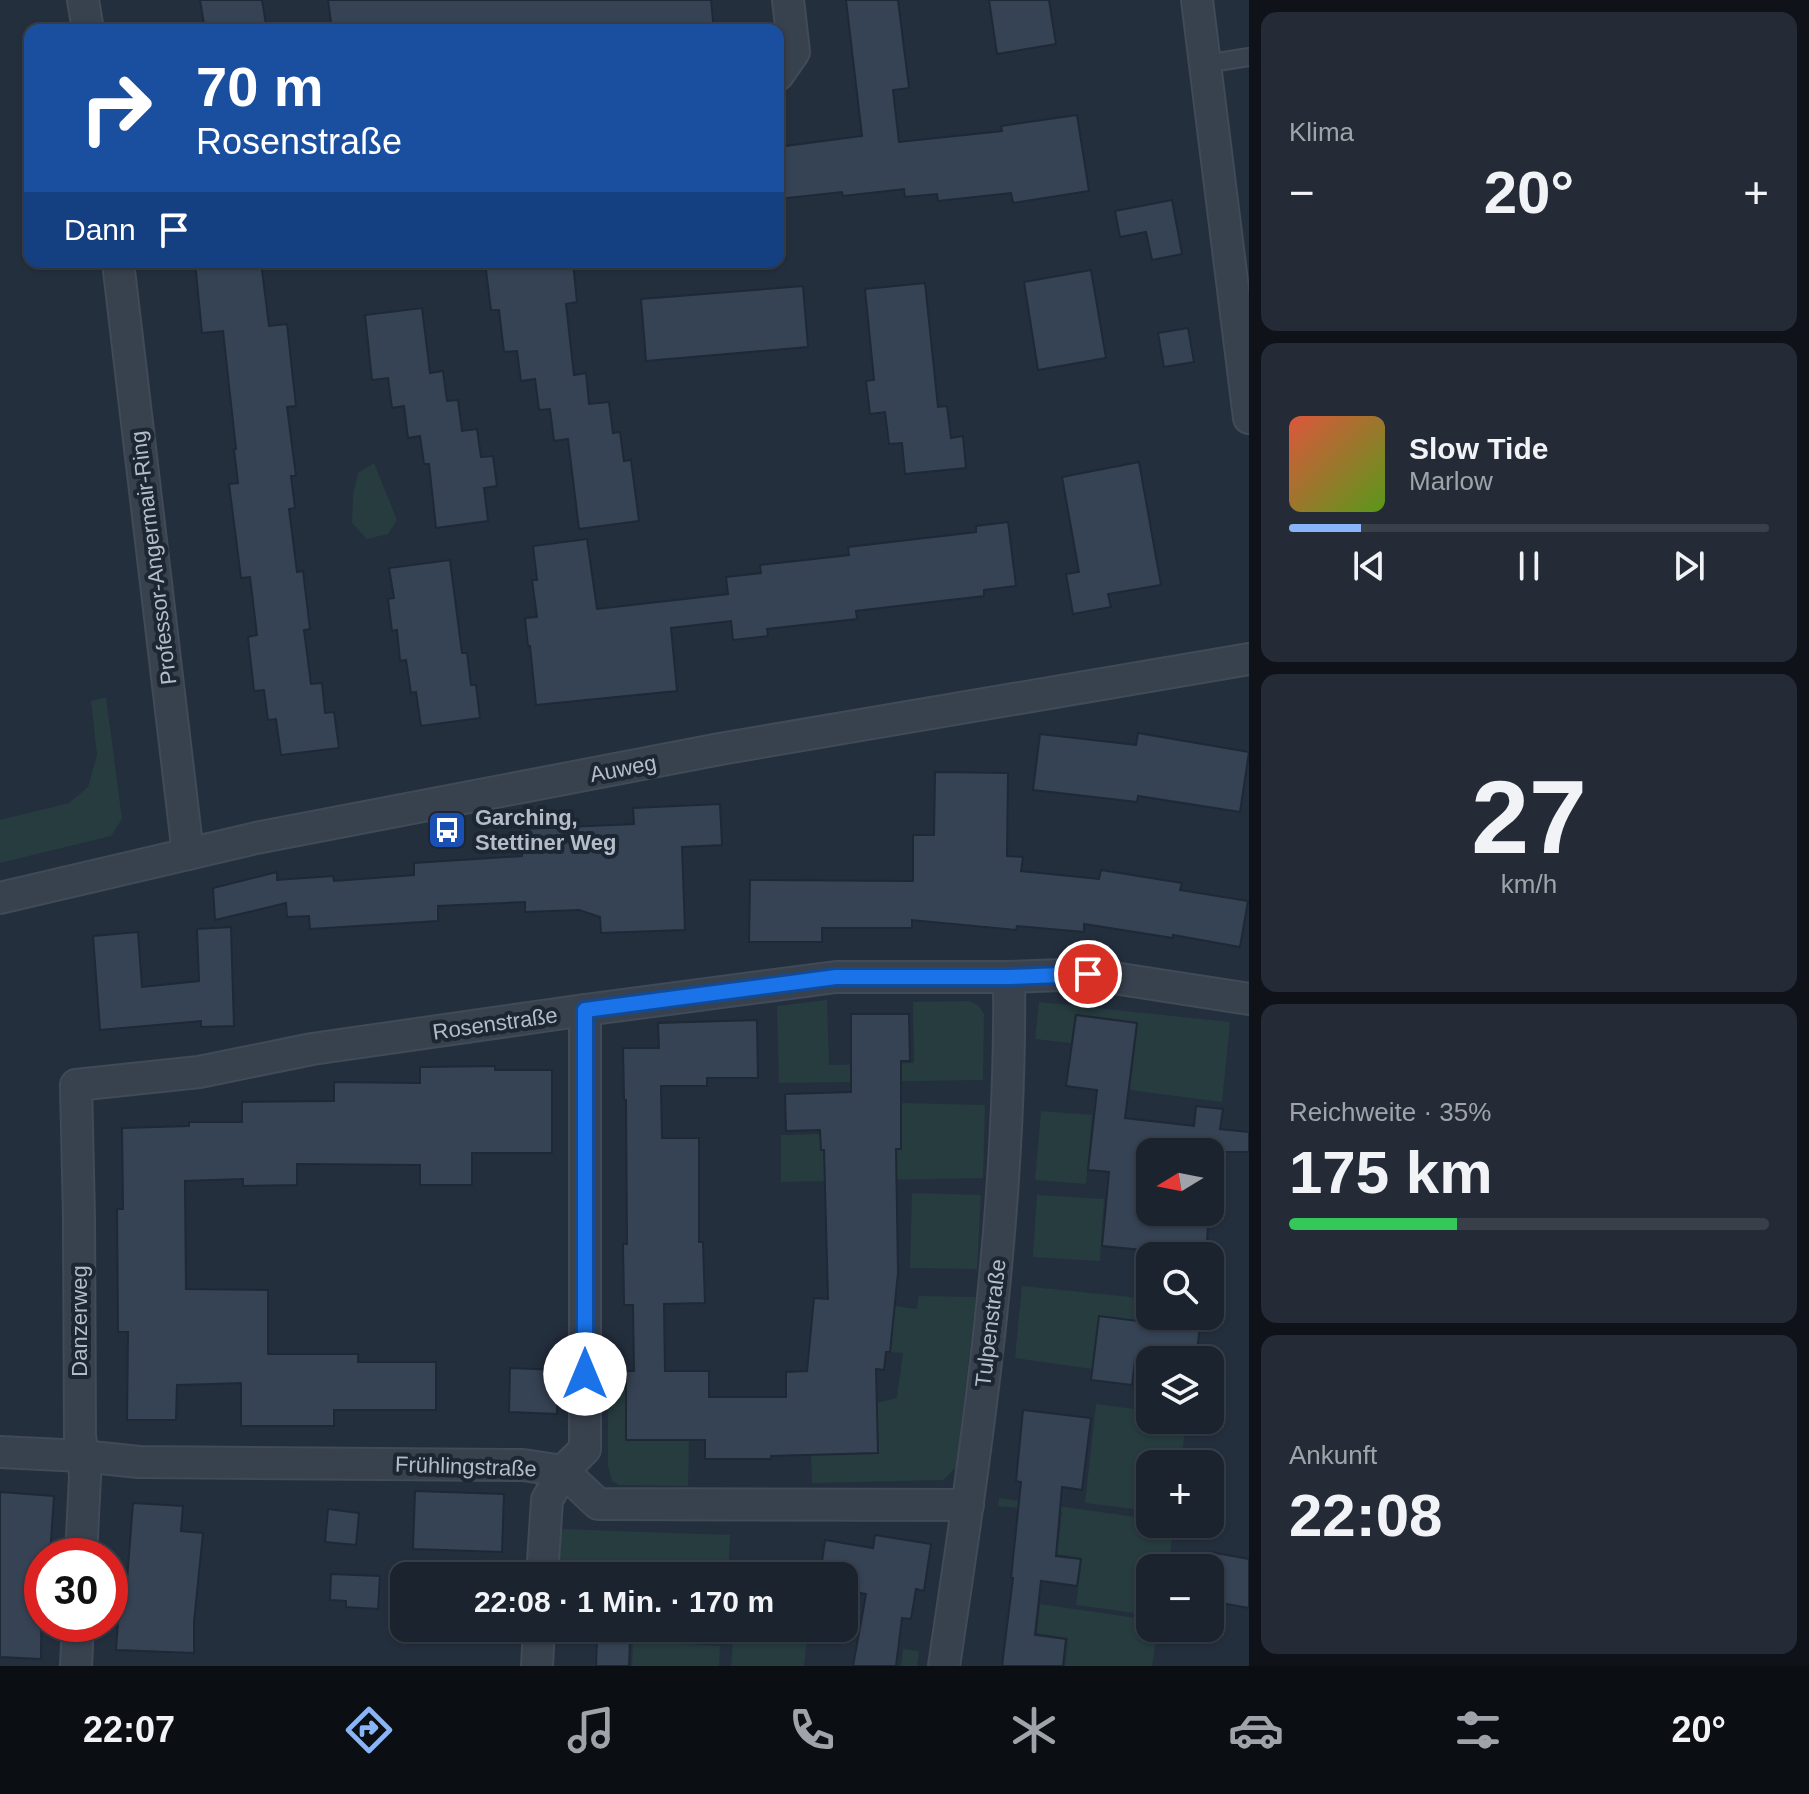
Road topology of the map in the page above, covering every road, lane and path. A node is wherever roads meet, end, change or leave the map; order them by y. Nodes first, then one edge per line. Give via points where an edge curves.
1 (83, 0) edge
2 (788, 0) edge
3 (1197, 0) edge
4 (87, 24) edge
5 (1249, 57) edge
6 (1205, 64) junction
7 (784, 66) edge
8 (119, 268) edge
9 (1248, 409) edge
10 (1249, 659) edge
11 (188, 854) junction
12 (0, 898) edge
13 (1009, 977) junction
14 (1249, 999) edge
15 (585, 1010) junction
16 (76, 1085) joint
17 (0, 1452) edge
18 (82, 1456) junction
19 (563, 1471) junction
20 (968, 1505) junction
21 (82, 1538) edge
22 (543, 1562) edge
23 (77, 1642) edge
24 (538, 1642) edge
25 (76, 1666) edge
26 (537, 1666) edge
27 (944, 1666) edge

1 - 4 street
2 - 7 street via 794,52
3 - 6 street
5 - 6 lane
6 - 9 street
8 - 11 street, Professor-Angermair-Ring
10 - 11 street, Auweg via 720,749
11 - 12 street, Auweg
13 - 14 street, Rosenstraße via 1088,974
13 - 15 street, Rosenstraße via 836,977
13 - 20 street, Tulpenstraße via 999,1235
15 - 16 street, Rosenstraße via 312,1049 199,1072
15 - 19 street via 585,1449
16 - 18 street, Danzerweg
17 - 18 street, Frühlingstraße
18 - 19 street, Frühlingstraße via 139,1462 523,1465
18 - 21 street, Danzerweg
19 - 20 street, Frühlingstraße via 598,1504
19 - 22 street via 547,1500
20 - 27 street, Tulpenstraße
23 - 25 street
24 - 26 street

